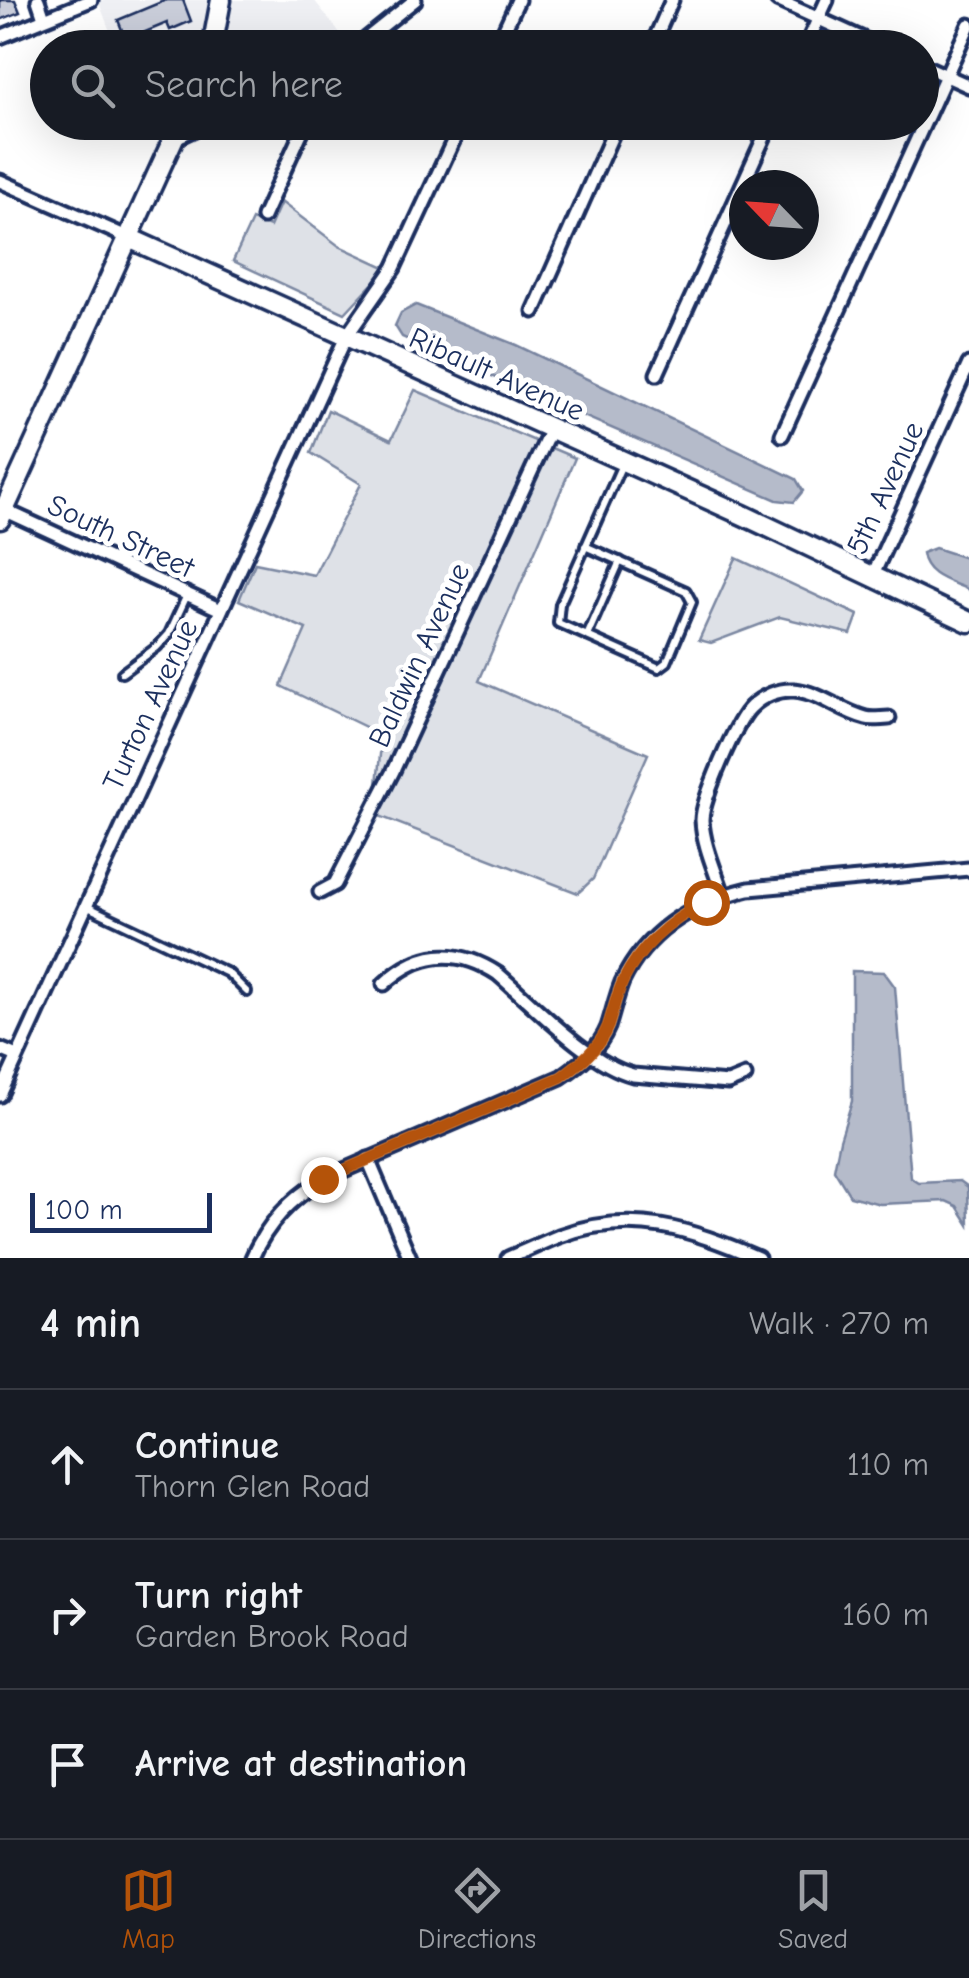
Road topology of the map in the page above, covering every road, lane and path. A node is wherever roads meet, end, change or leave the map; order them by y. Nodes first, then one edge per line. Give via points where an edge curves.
1 (38, 0) edge
2 (91, 0) edge
3 (221, 0) edge
4 (416, 0) edge
5 (518, 0) edge
6 (672, 0) edge
7 (777, 0) edge
8 (827, 0) edge
9 (44, 18) junction
10 (818, 19) junction
11 (969, 26) edge
12 (215, 30) edge
13 (378, 30) edge
14 (504, 30) edge
15 (659, 30) edge
16 (813, 30) edge
17 (843, 30) edge
18 (0, 36) edge
19 (939, 72) edge
20 (946, 76) junction
21 (969, 86) edge
22 (939, 91) edge
23 (173, 140) edge
24 (298, 140) edge
25 (454, 140) edge
26 (610, 140) edge
27 (763, 140) edge
28 (917, 140) edge
29 (0, 181) edge
30 (263, 217) dead end
31 (129, 238) junction
32 (534, 310) dead end
33 (346, 337) junction
34 (969, 364) edge
35 (657, 374) dead end
36 (551, 429) junction
37 (782, 435) dead end
38 (624, 461) junction
39 (1, 512) edge
40 (585, 546) junction
41 (620, 561) junction
42 (872, 577) junction
43 (188, 594) junction
44 (221, 610) junction
45 (969, 622) edge
46 (587, 636) junction
47 (122, 673) dead end
48 (889, 718) dead end
49 (969, 869) edge
50 (320, 892) dead end
51 (723, 895) junction
52 (85, 906) junction
53 (384, 984) dead end
54 (248, 992) dead end
55 (0, 1048) edge
56 (590, 1054) junction
57 (17, 1056) junction
58 (745, 1076) dead end
59 (0, 1095) edge
60 (368, 1159) junction
61 (252, 1258) edge
62 (410, 1258) edge
63 (508, 1258) edge
64 (758, 1258) edge

1 - 9 street
2 - 9 street
3 - 12 street
4 - 13 street
5 - 14 street
6 - 15 street
7 - 10 street
8 - 10 street
9 - 18 street
10 - 16 street
10 - 17 street
11 - 20 street
19 - 20 street
20 - 21 street
20 - 22 street
23 - 31 street
24 - 30 street
25 - 33 street, Turton Avenue via 394,268
26 - 32 street
27 - 35 street
28 - 37 street
29 - 31 street, Ribault Avenue
31 - 33 street, Ribault Avenue
31 - 39 street
33 - 36 street, Ribault Avenue
33 - 44 street, Turton Avenue
34 - 42 street, 5th Avenue
36 - 38 street, Ribault Avenue
36 - 50 street, Baldwin Avenue via 384,788 335,884
38 - 40 lane
38 - 42 street, Ribault Avenue
39 - 43 street, South Street
40 - 41 lane
40 - 46 lane via 558,622
41 - 46 lane
41 - 46 lane via 686,591 692,602 667,662 659,668 646,664
42 - 45 street, Ribault Avenue
43 - 44 street, South Street
43 - 47 lane via 170,634
44 - 52 street, Turton Avenue
48 - 51 street via 868,719 794,690 750,708 702,815
49 - 51 street
51 - 56 street via 682,914 636,959
52 - 54 lane via 228,973
52 - 57 street, Turton Avenue
53 - 56 street via 422,959 466,958 498,974
55 - 57 street
56 - 58 street via 634,1076 728,1083
56 - 60 street via 561,1077
57 - 59 street, Turton Avenue
60 - 61 street via 302,1192 268,1228
60 - 62 street
63 - 64 street via 580,1230 640,1223 674,1226

